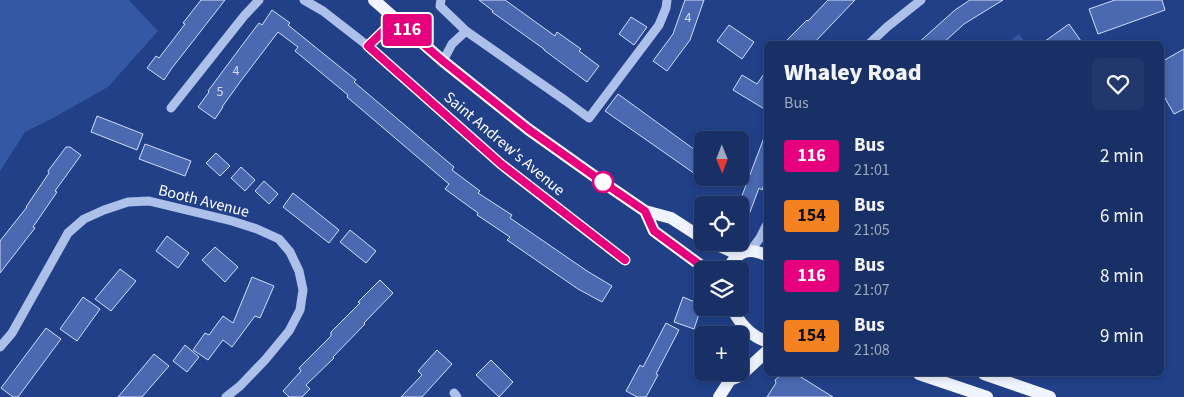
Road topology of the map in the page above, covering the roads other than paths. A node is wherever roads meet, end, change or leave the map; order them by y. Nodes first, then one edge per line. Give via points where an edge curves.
1 (259, 0) edge
2 (304, 0) edge
3 (374, 0) edge
4 (441, 0) edge
5 (667, 0) edge
6 (921, 0) edge
7 (395, 20) junction
8 (466, 31) junction
9 (872, 41) edge
10 (368, 46) junction
11 (443, 61) junction
12 (171, 108) dead end
13 (645, 211) junction
14 (764, 230) edge
15 (694, 233) edge
16 (749, 250) edge
17 (731, 251) edge
18 (748, 251) junction
19 (764, 255) edge
20 (625, 260) dead end
21 (695, 261) edge
22 (733, 261) edge
23 (737, 316) edge
24 (740, 322) junction
25 (739, 326) edge
26 (764, 340) edge
27 (0, 346) edge
28 (764, 354) edge
29 (749, 368) edge
30 (925, 376) edge
31 (990, 376) edge
32 (727, 381) edge
33 (226, 397) edge
34 (719, 397) edge
35 (987, 397) edge
36 (1050, 397) edge

1 - 12 street
2 - 10 street, Saint Andrew's Avenue via 323,10
3 - 7 main road, Saint Andrew's Avenue
4 - 8 street via 440,6
5 - 8 street via 660,25 589,118
6 - 9 street
7 - 10 street
7 - 11 main road, Saint Andrew's Avenue
8 - 11 street via 452,44
10 - 20 street, Saint Andrew's Avenue via 501,164
11 - 13 main road, Saint Andrew's Avenue via 528,129
13 - 15 main road, Saint Andrew's Avenue via 672,218
13 - 21 main road, Saint Andrew's Avenue via 654,231
14 - 16 street
17 - 18 main road
18 - 19 main road
18 - 22 main road
23 - 24 main road
24 - 25 main road
24 - 26 main road
27 - 33 street, Booth Avenue via 12,334 68,233 84,219 104,210 128,202 149,200 258,229 279,239 299,271 303,290 300,310 289,331 240,386
28 - 29 main road
30 - 35 main road
31 - 36 main road
32 - 34 main road

